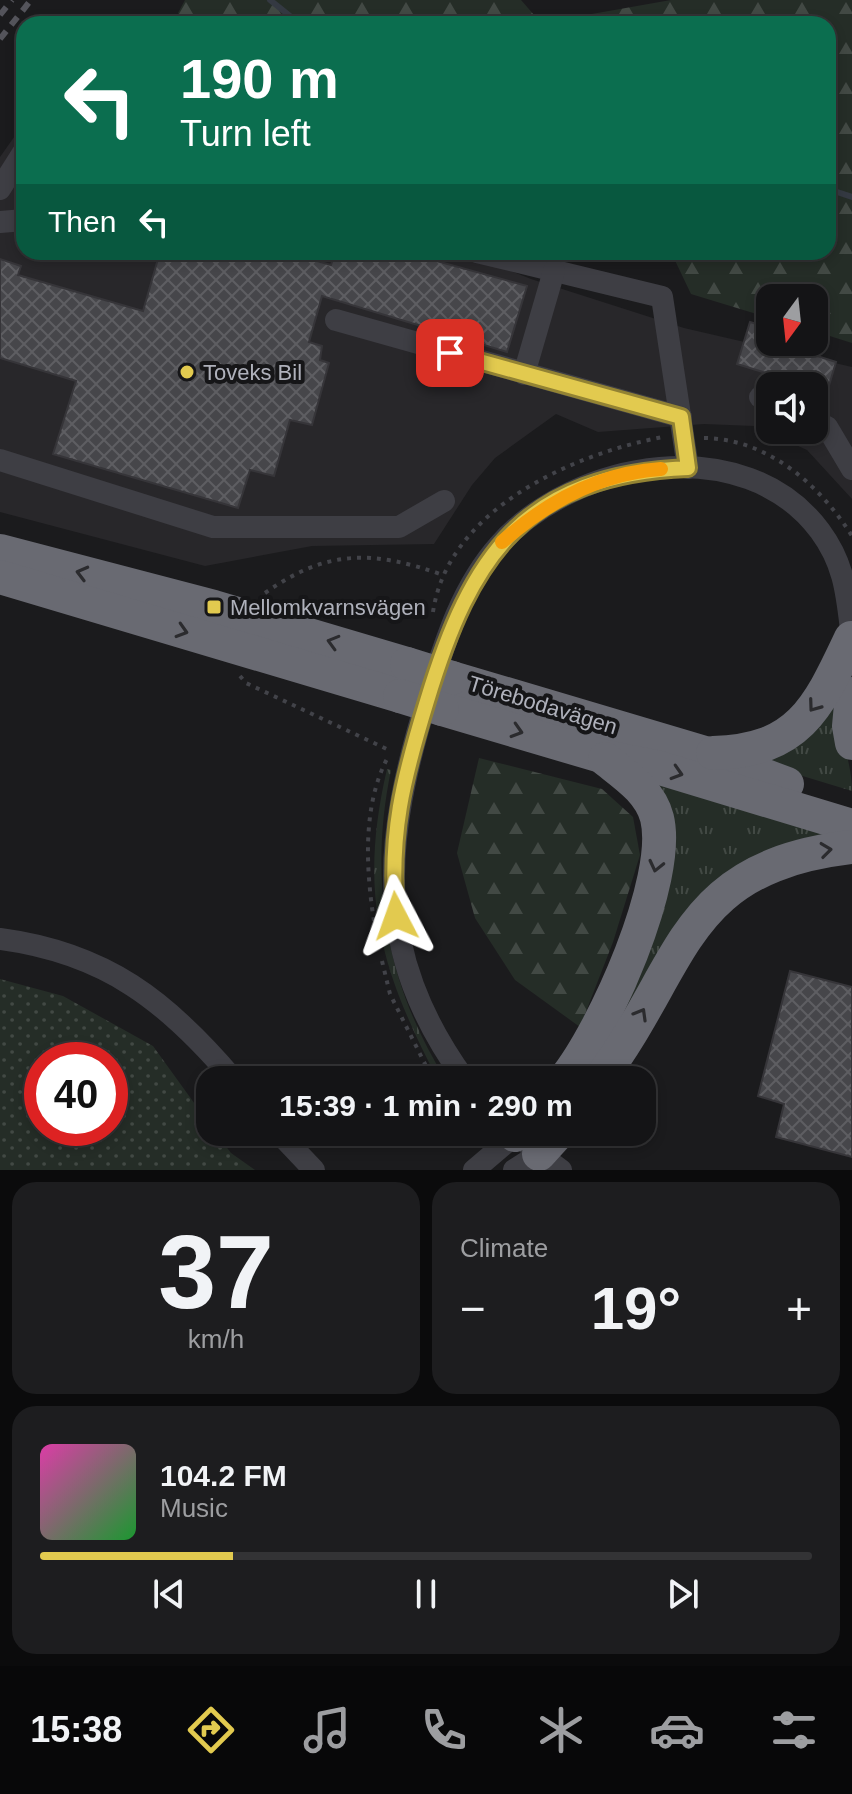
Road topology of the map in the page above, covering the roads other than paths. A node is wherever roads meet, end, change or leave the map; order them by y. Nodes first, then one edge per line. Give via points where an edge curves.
1 (16, 164) edge
2 (0, 189) edge
3 (509, 260) edge
4 (554, 271) junction
5 (336, 320) dead end
6 (524, 374) junction
7 (683, 427) junction
8 (828, 429) edge
9 (0, 460) edge
10 (688, 468) junction
11 (852, 469) edge
12 (444, 501) dead end
13 (0, 551) edge
14 (0, 577) edge
15 (852, 638) edge
16 (852, 648) edge
17 (404, 680) junction
18 (447, 693) junction
19 (852, 694) edge
20 (852, 743) edge
21 (705, 753) junction
22 (601, 756) junction
23 (852, 803) edge
24 (852, 826) edge
25 (852, 847) edge
26 (0, 939) edge
27 (222, 1066) edge
28 (456, 1066) edge
29 (574, 1066) edge
30 (607, 1066) edge
31 (291, 1146) edge
32 (531, 1146) edge
33 (475, 1161) edge
34 (314, 1170) edge

1 - 2 street
3 - 4 street
4 - 6 street
4 - 7 street via 662,297
5 - 6 street
6 - 7 street
7 - 10 street
8 - 11 street
9 - 12 street via 213,527 399,527
10 - 15 street via 757,479 795,503 820,531 840,566 851,606
10 - 28 street via 605,479 526,521 481,568 447,637 402,785 393,878 405,964 432,1029
17 -> 13 highway, Törebodavägen via 214,607
14 -> 17 highway, Törebodavägen
15 - 16 highway
15 -> 21 highway via 819,699 793,732 758,749
17 - 18 highway, Törebodavägen, bridge
18 - 21 highway, Törebodavägen
18 -> 22 highway, Törebodavägen
19 - 20 highway
21 - 23 highway, Törebodavägen
22 -> 24 highway, Törebodavägen via 660,768
22 -> 29 highway via 646,794 661,842 622,980
30 -> 25 highway via 688,932 711,904 776,861
26 - 27 street via 84,961 152,996
31 - 34 street
32 - 33 street

